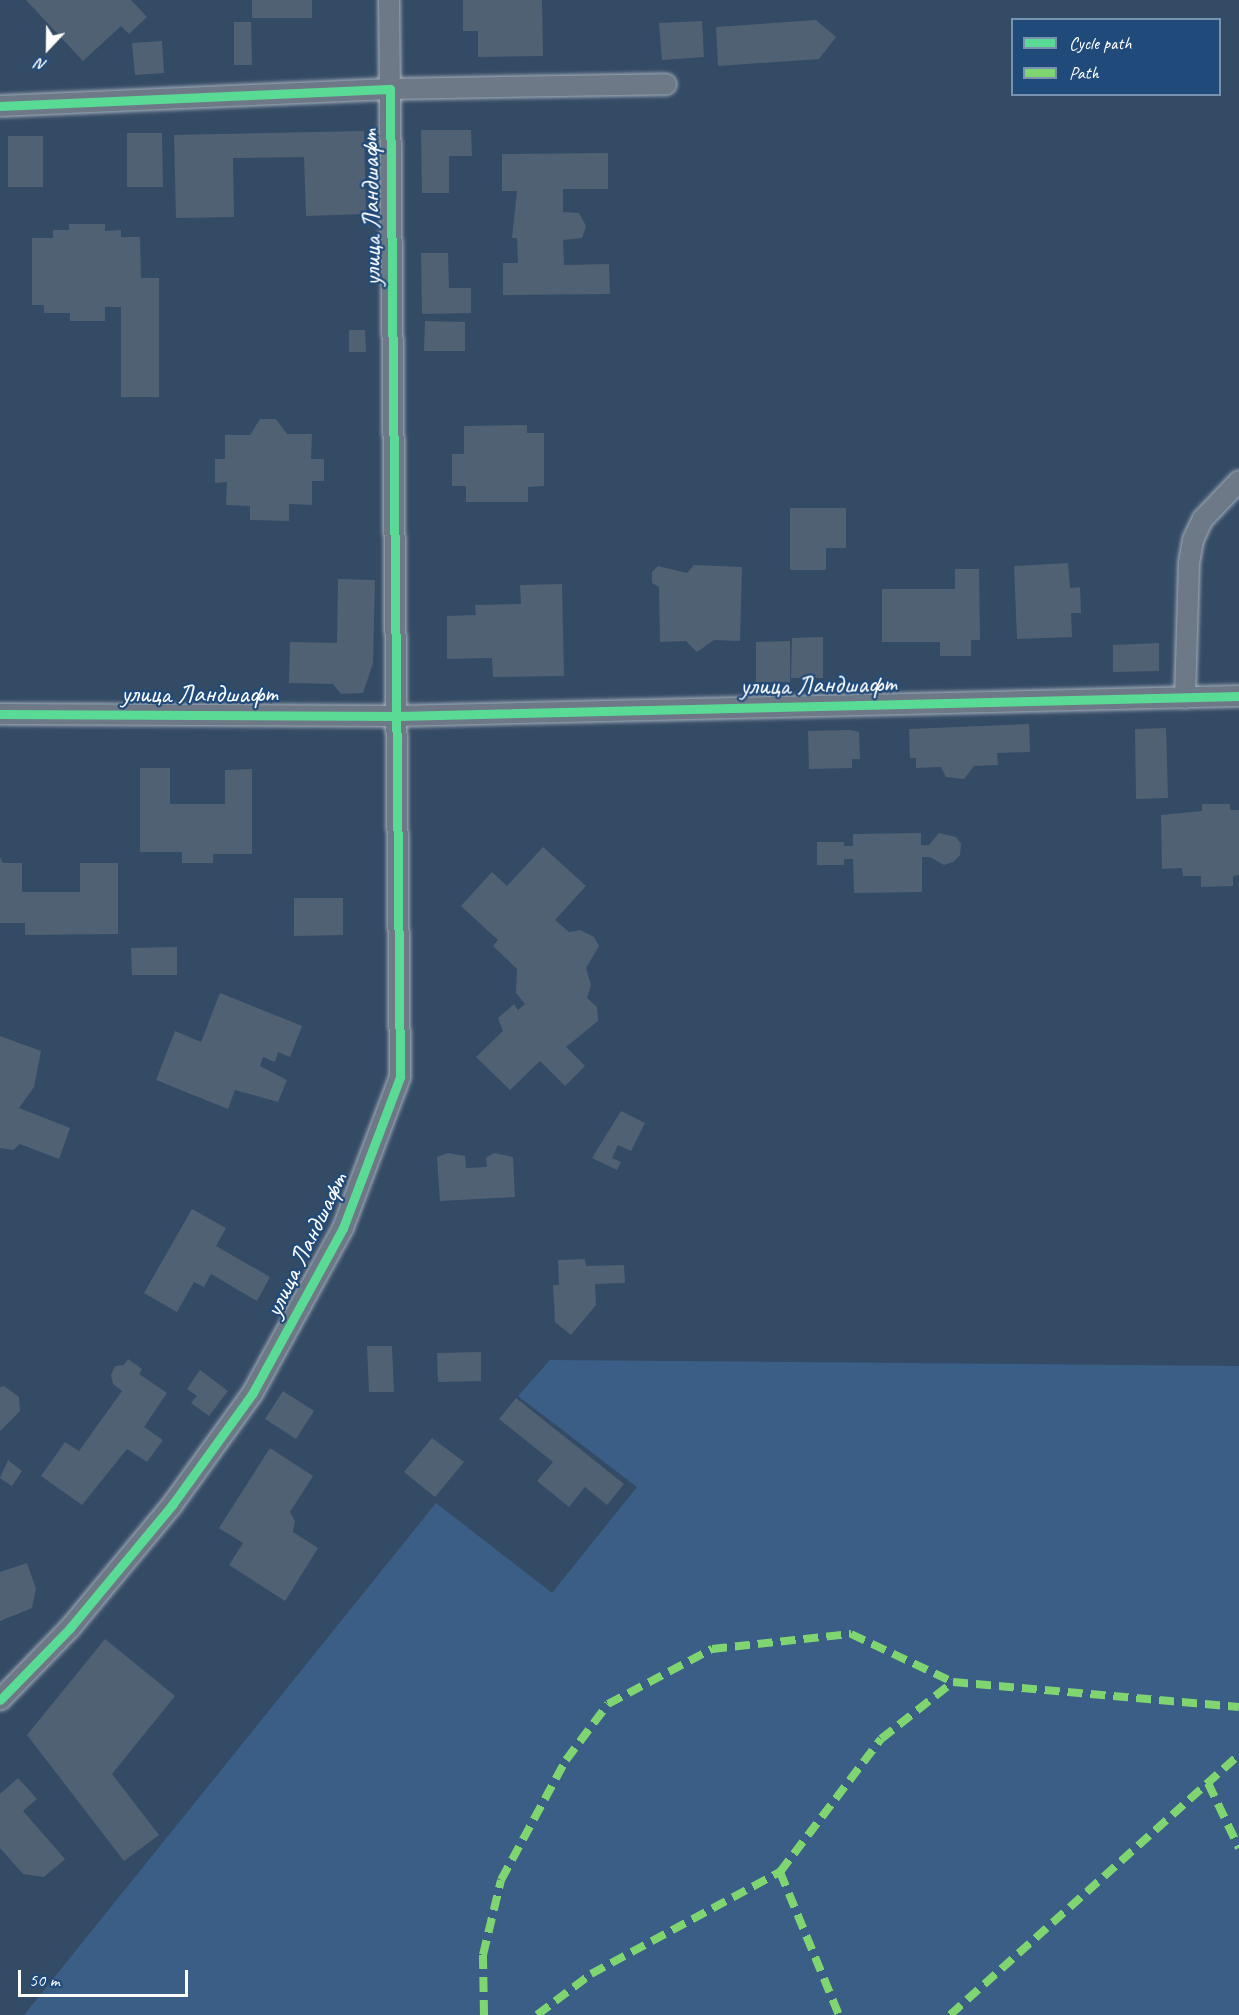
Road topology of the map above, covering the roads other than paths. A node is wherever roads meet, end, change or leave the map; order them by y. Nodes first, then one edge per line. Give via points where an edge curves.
1 (389, 0) edge
2 (666, 84) dead end
3 (390, 89) junction
4 (0, 106) edge
5 (1239, 482) edge
6 (1239, 696) edge
7 (1185, 698) junction
8 (0, 714) edge
9 (398, 716) junction
10 (0, 1700) edge

1 - 3 street, улица Ландшафт
2 - 3 street
3 - 4 street
3 - 9 street, улица Ландшафт
5 - 7 street via 1203,519 1193,540
6 - 7 street, улица Ландшафт
7 - 9 street, улица Ландшафт
8 - 9 street, улица Ландшафт
9 - 10 street, улица Ландшафт via 400,1077 343,1228 252,1394 172,1505 70,1628

